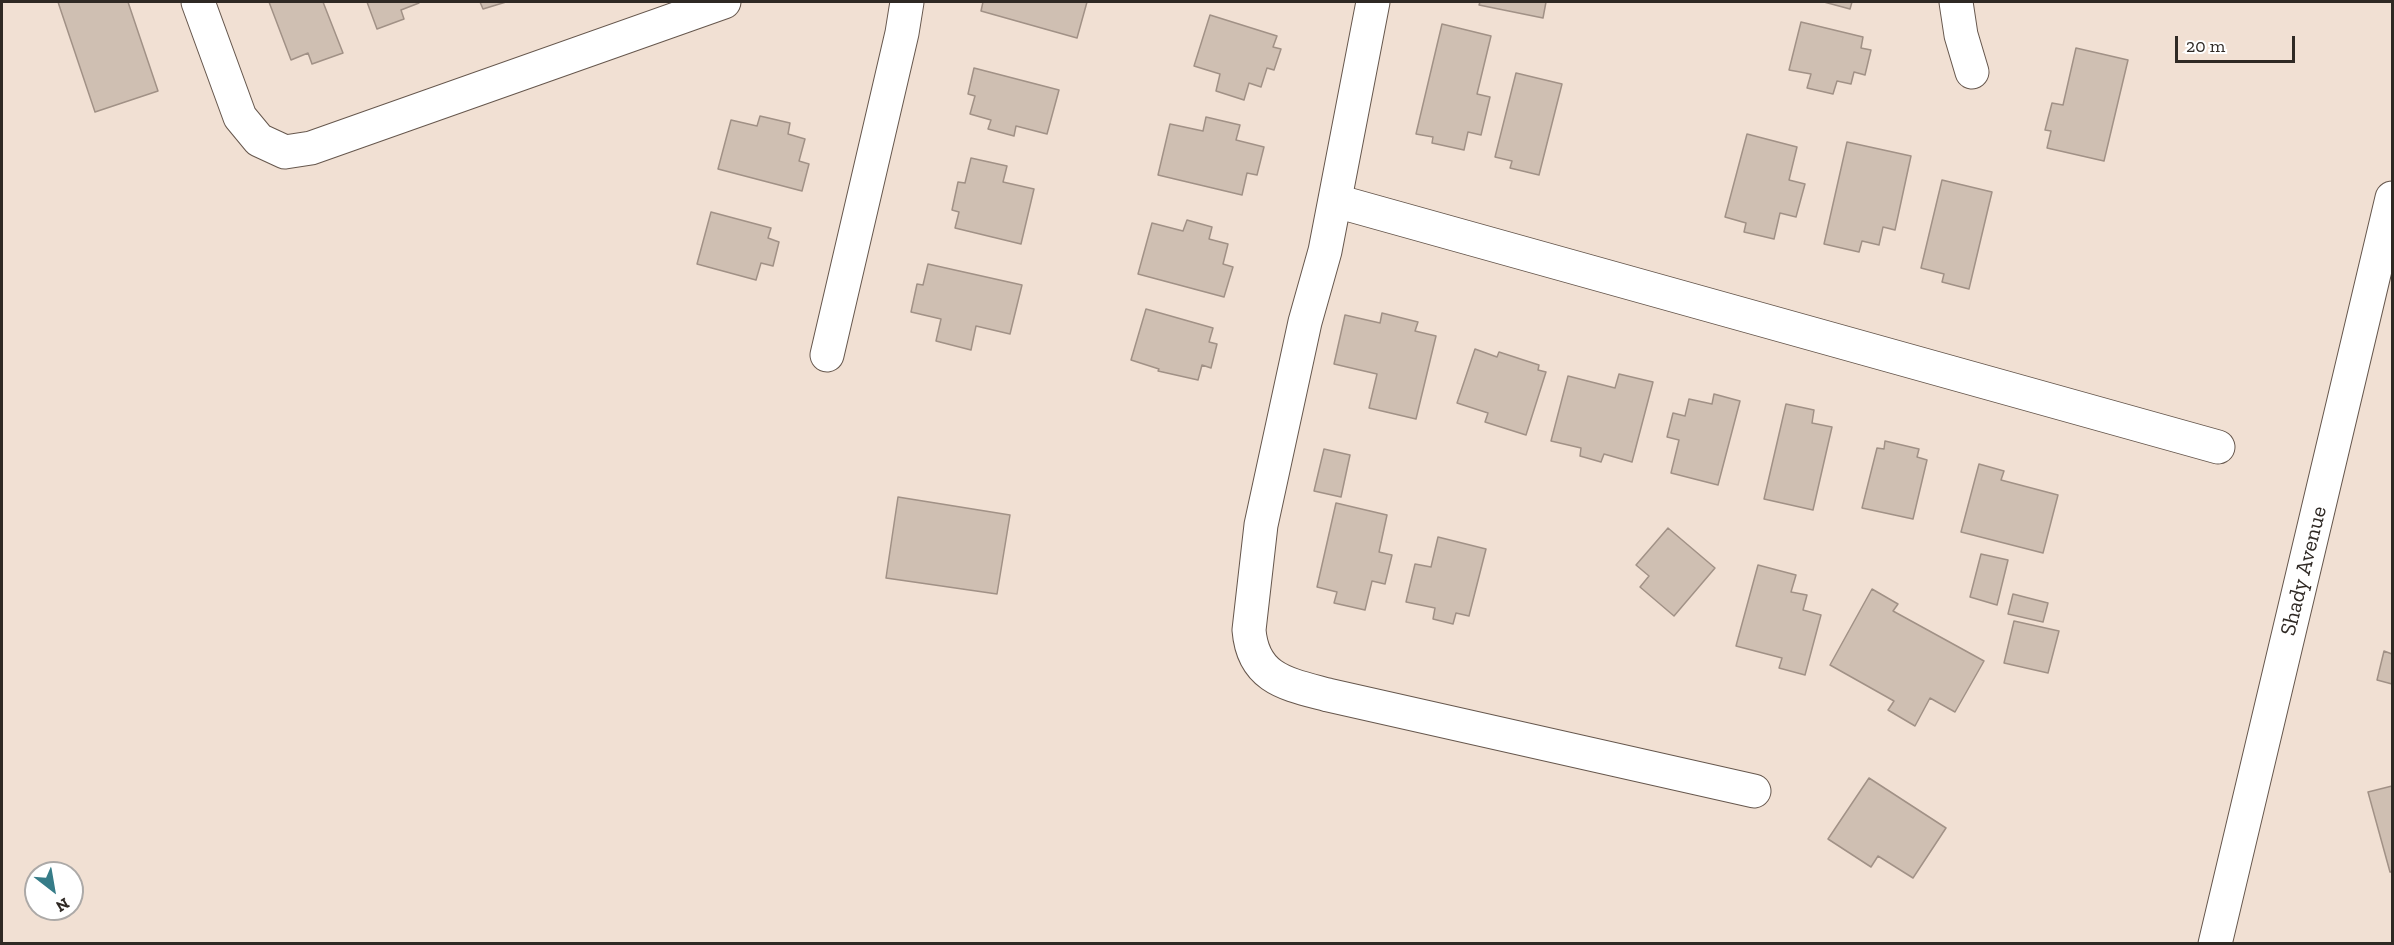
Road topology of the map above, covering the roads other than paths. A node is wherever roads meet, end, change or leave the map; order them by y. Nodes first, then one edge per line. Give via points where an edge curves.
1 (198, 2) edge
2 (724, 2) edge
3 (907, 2) edge
4 (1373, 2) edge
5 (1956, 2) edge
6 (1972, 72) dead end
7 (2392, 198) edge
8 (1336, 201) junction
9 (827, 355) dead end
10 (2218, 447) dead end
11 (1754, 791) dead end
12 (2215, 944) edge

1 - 2 street via 240,117 259,140 285,152 311,148
3 - 9 street
4 - 8 street
5 - 6 street
7 - 12 street, Shady Avenue
8 - 10 street
8 - 11 street via 1261,525 1249,630 1250,647 1257,662 1287,684 1328,695

